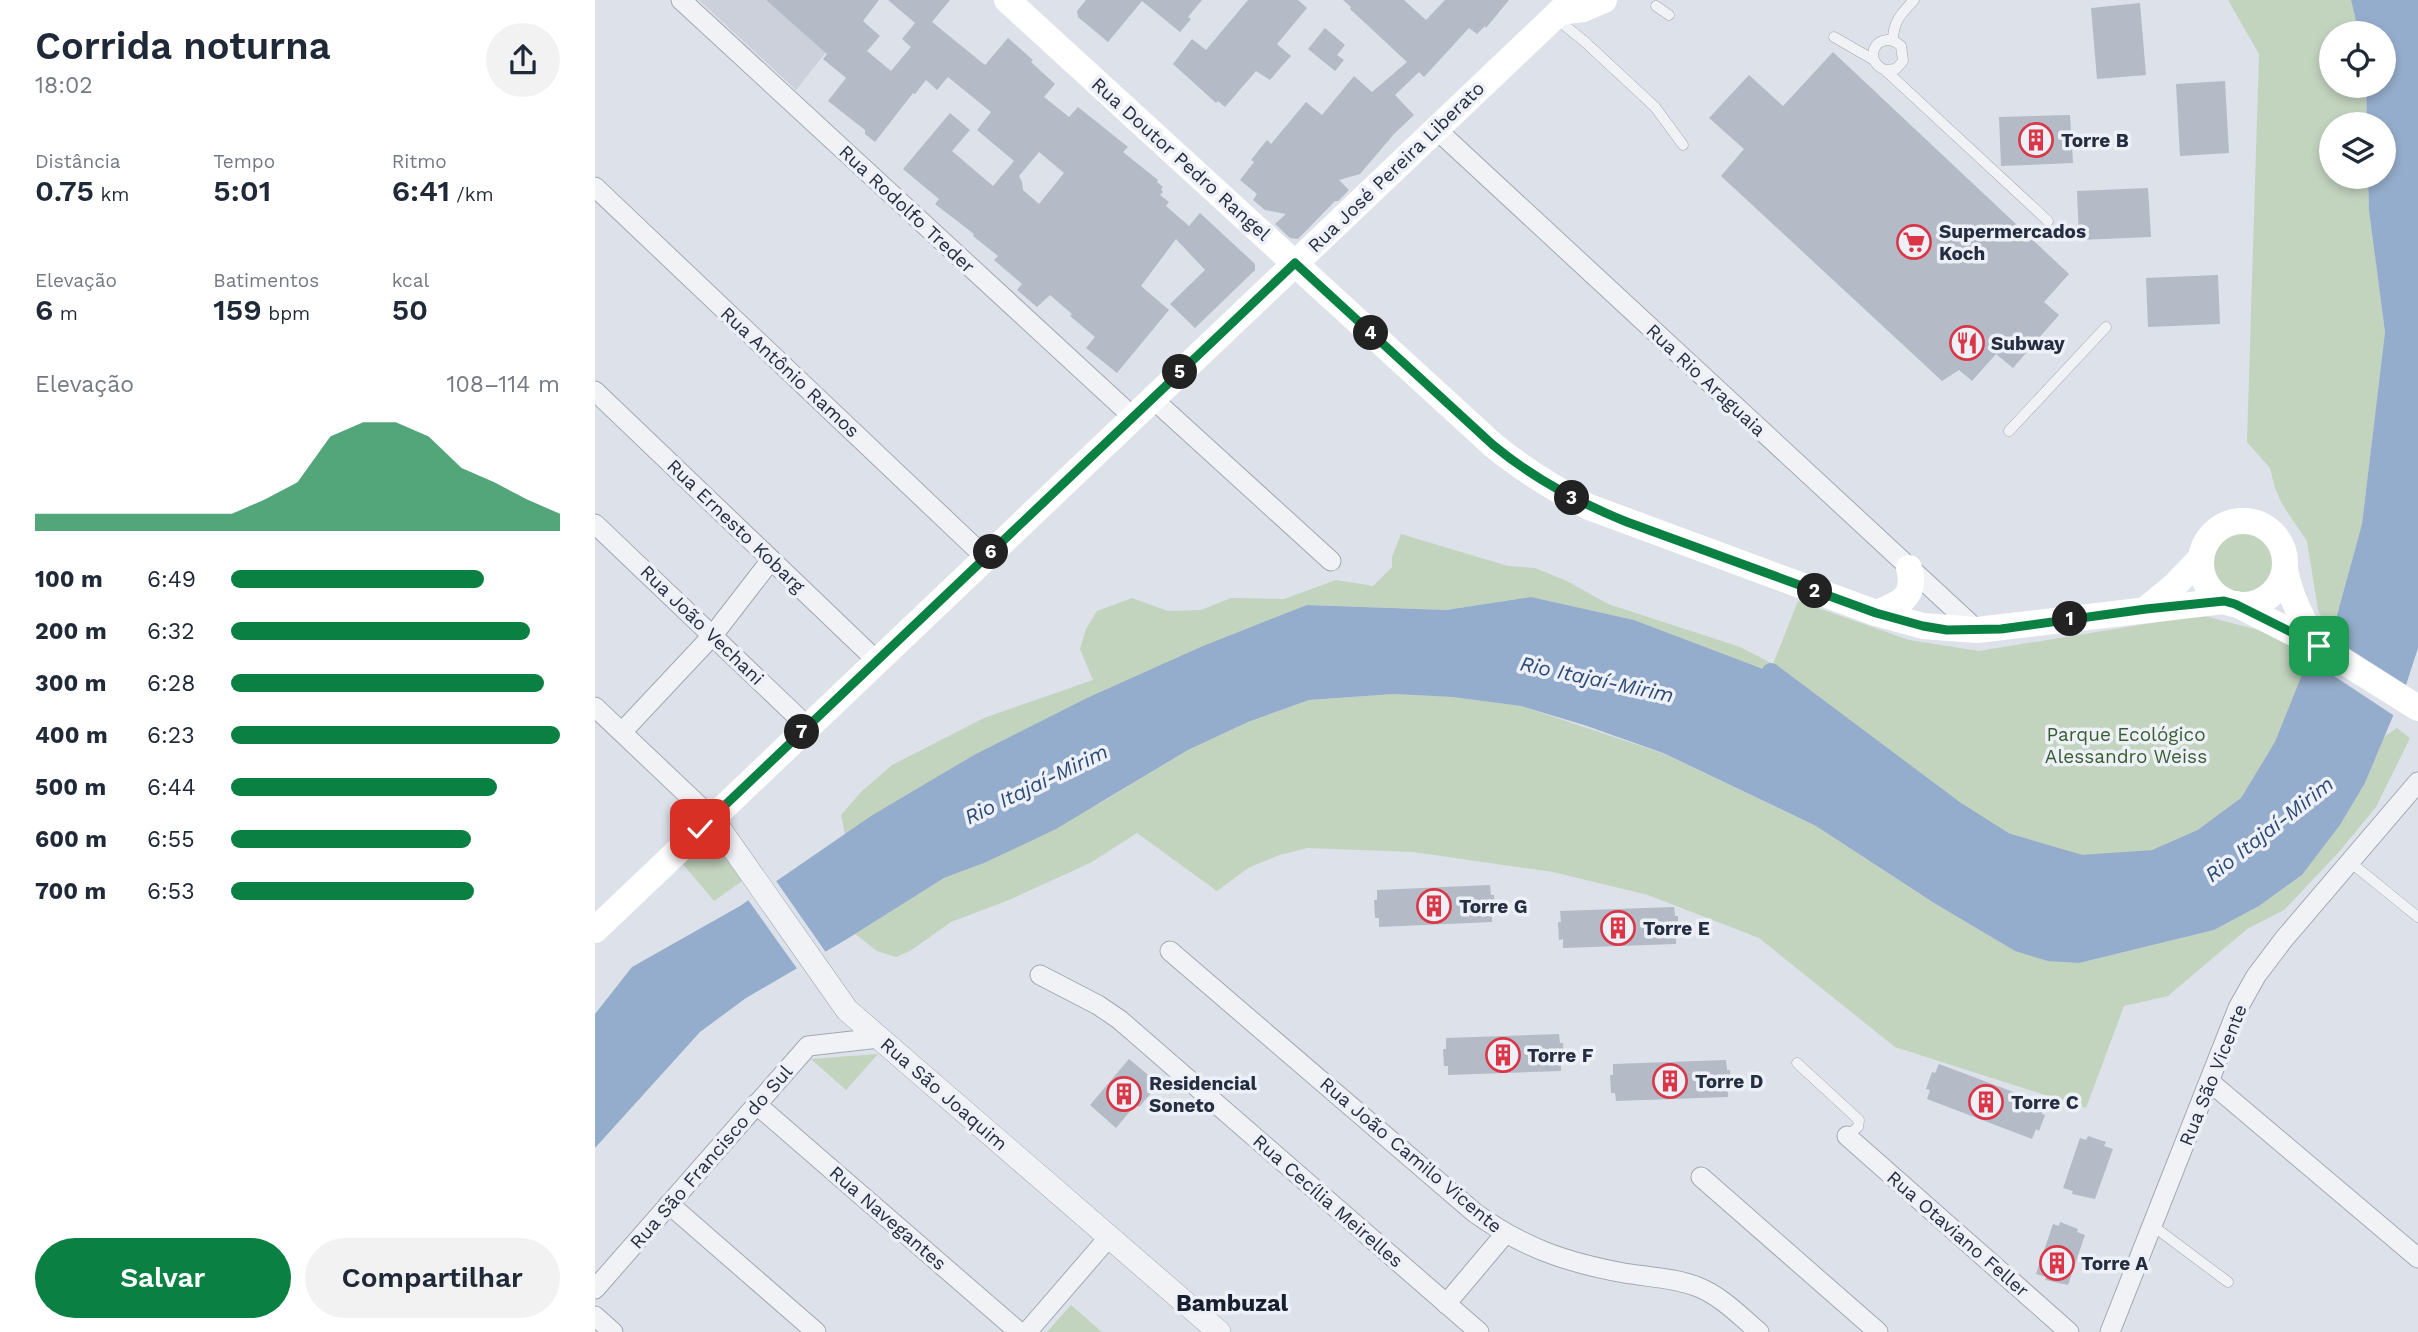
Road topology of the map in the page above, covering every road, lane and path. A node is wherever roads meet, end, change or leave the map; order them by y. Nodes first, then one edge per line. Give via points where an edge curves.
1 (681, 0) edge
2 (1007, 0) edge
3 (1604, 0) edge
4 (1915, 0) edge
5 (1656, 6) dead end
6 (1558, 7) edge
7 (1669, 15) dead end
8 (1834, 37) dead end
9 (1893, 40) junction
10 (1874, 60) junction
11 (1885, 70) junction
12 (1436, 129) junction
13 (1683, 145) dead end
14 (595, 187) edge
15 (2048, 221) dead end
16 (1295, 263) junction
17 (2106, 327) dead end
18 (595, 391) edge
19 (1153, 399) junction
20 (1133, 417) junction
21 (2009, 431) dead end
22 (595, 524) edge
23 (986, 558) junction
24 (2201, 558) junction
25 (771, 560) junction
26 (1331, 561) dead end
27 (1909, 568) junction
28 (2285, 570) junction
29 (2230, 603) junction
30 (2146, 609) junction
31 (1876, 613) junction
32 (1977, 630) junction
33 (712, 635) junction
34 (2322, 648) junction
35 (877, 662) junction
36 (2416, 706) edge
37 (595, 707) edge
38 (808, 727) junction
39 (622, 732) junction
40 (2418, 782) edge
41 (712, 818) junction
42 (2350, 862) junction
43 (2418, 917) edge
44 (595, 930) edge
45 (1171, 951) dead end
46 (1040, 975) dead end
47 (855, 1016) junction
48 (879, 1038) junction
49 (835, 1043) junction
50 (1797, 1063) dead end
51 (2210, 1082) junction
52 (757, 1104) junction
53 (1847, 1136) joint
54 (1700, 1177) dead end
55 (669, 1204) junction
56 (2154, 1226) junction
57 (1505, 1234) junction
58 (1109, 1237) junction
59 (2418, 1258) edge
60 (2228, 1282) dead end
61 (595, 1289) edge
62 (1446, 1304) junction
63 (595, 1317) edge
64 (613, 1332) edge
65 (816, 1332) edge
66 (1019, 1332) edge
67 (1027, 1332) edge
68 (1219, 1332) edge
69 (1479, 1332) edge
70 (1759, 1332) edge
71 (1878, 1332) edge
72 (2069, 1332) edge
73 (2110, 1332) edge

1 - 20 street, Rua Rodolfo Treder
2 - 16 main road, Rua Doutor Pedro Rangel
3 - 6 main road via 1583,9
4 - 9 lane via 1897,19
5 - 7 lane
6 - 12 main road, Rua José Pereira Liberato
6 - 13 lane via 1584,41 1655,107
8 - 10 lane
9 - 10 lane via 1879,42
9 - 11 lane via 1901,46 1903,61 1896,69
10 - 11 lane
11 - 15 lane
12 - 16 main road, Rua José Pereira Liberato
12 - 27 street, Rua Rio Araguaia
14 - 23 street, Rua Antônio Ramos
16 - 19 main road, Rua José Pereira Liberato
16 - 31 main road, Rua Doutor Pedro Rangel via 1493,445 1552,488 1627,522
17 - 21 lane
18 - 25 street, Rua Ernesto Kobarg
19 - 20 main road, Rua José Pereira Liberato
19 - 26 street
20 - 23 main road, Rua José Pereira Liberato
22 - 33 street, Rua João Vechani
23 - 35 main road, Rua José Pereira Liberato
24 - 28 main road via 2204,545 2220,526 2245,520 2259,523 2280,542
24 - 29 main road via 2205,582
24 - 30 main road
25 - 33 street
25 - 35 street, Rua Ernesto Kobarg
27 - 31 main road via 1913,581 1906,597
27 - 32 street, Rua Rio Araguaia
28 - 29 main road via 2280,583 2262,601
28 - 34 main road via 2290,596
29 - 30 main road, Rua Doutor Pedro Rangel
29 - 34 main road
30 - 32 main road, Rua Doutor Pedro Rangel
31 - 32 main road, Rua Doutor Pedro Rangel via 1923,626
33 - 38 street, Rua João Vechani
33 - 39 street
34 - 36 main road
35 - 38 main road, Rua José Pereira Liberato
37 - 39 street
38 - 41 main road, Rua José Pereira Liberato
39 - 41 street
40 - 42 street, Rua São Vicente
41 - 44 main road, Rua José Pereira Liberato
41 - 47 street, Rua São Joaquim
42 - 43 lane
42 - 51 street, Rua São Vicente via 2256,976 2234,1017
45 - 57 street, Rua João Camilo Vicente
46 - 62 street, Rua Cecília Meirelles via 1120,1020
47 - 48 street, Rua São Joaquim
47 - 49 street via 856,1024
48 - 49 street, Rua São Francisco do Sul
48 - 58 street, Rua São Joaquim
49 - 52 street, Rua São Francisco do Sul via 809,1046
50 - 53 lane via 1859,1120
51 - 56 street, Rua São Vicente
51 - 59 street
52 - 55 street, Rua São Francisco do Sul
52 - 66 street, Rua Navegantes
53 - 72 street, Rua Otaviano Feller
54 - 71 street
55 - 61 street, Rua São Francisco do Sul
55 - 65 street
56 - 60 lane
56 - 73 street, Rua São Vicente
57 - 62 street
57 - 70 street, Rua João Camilo Vicente via 1565,1260 1698,1287 1719,1298
58 - 67 street
58 - 68 street, Rua São Joaquim
62 - 69 street, Rua Cecília Meirelles
63 - 64 street

